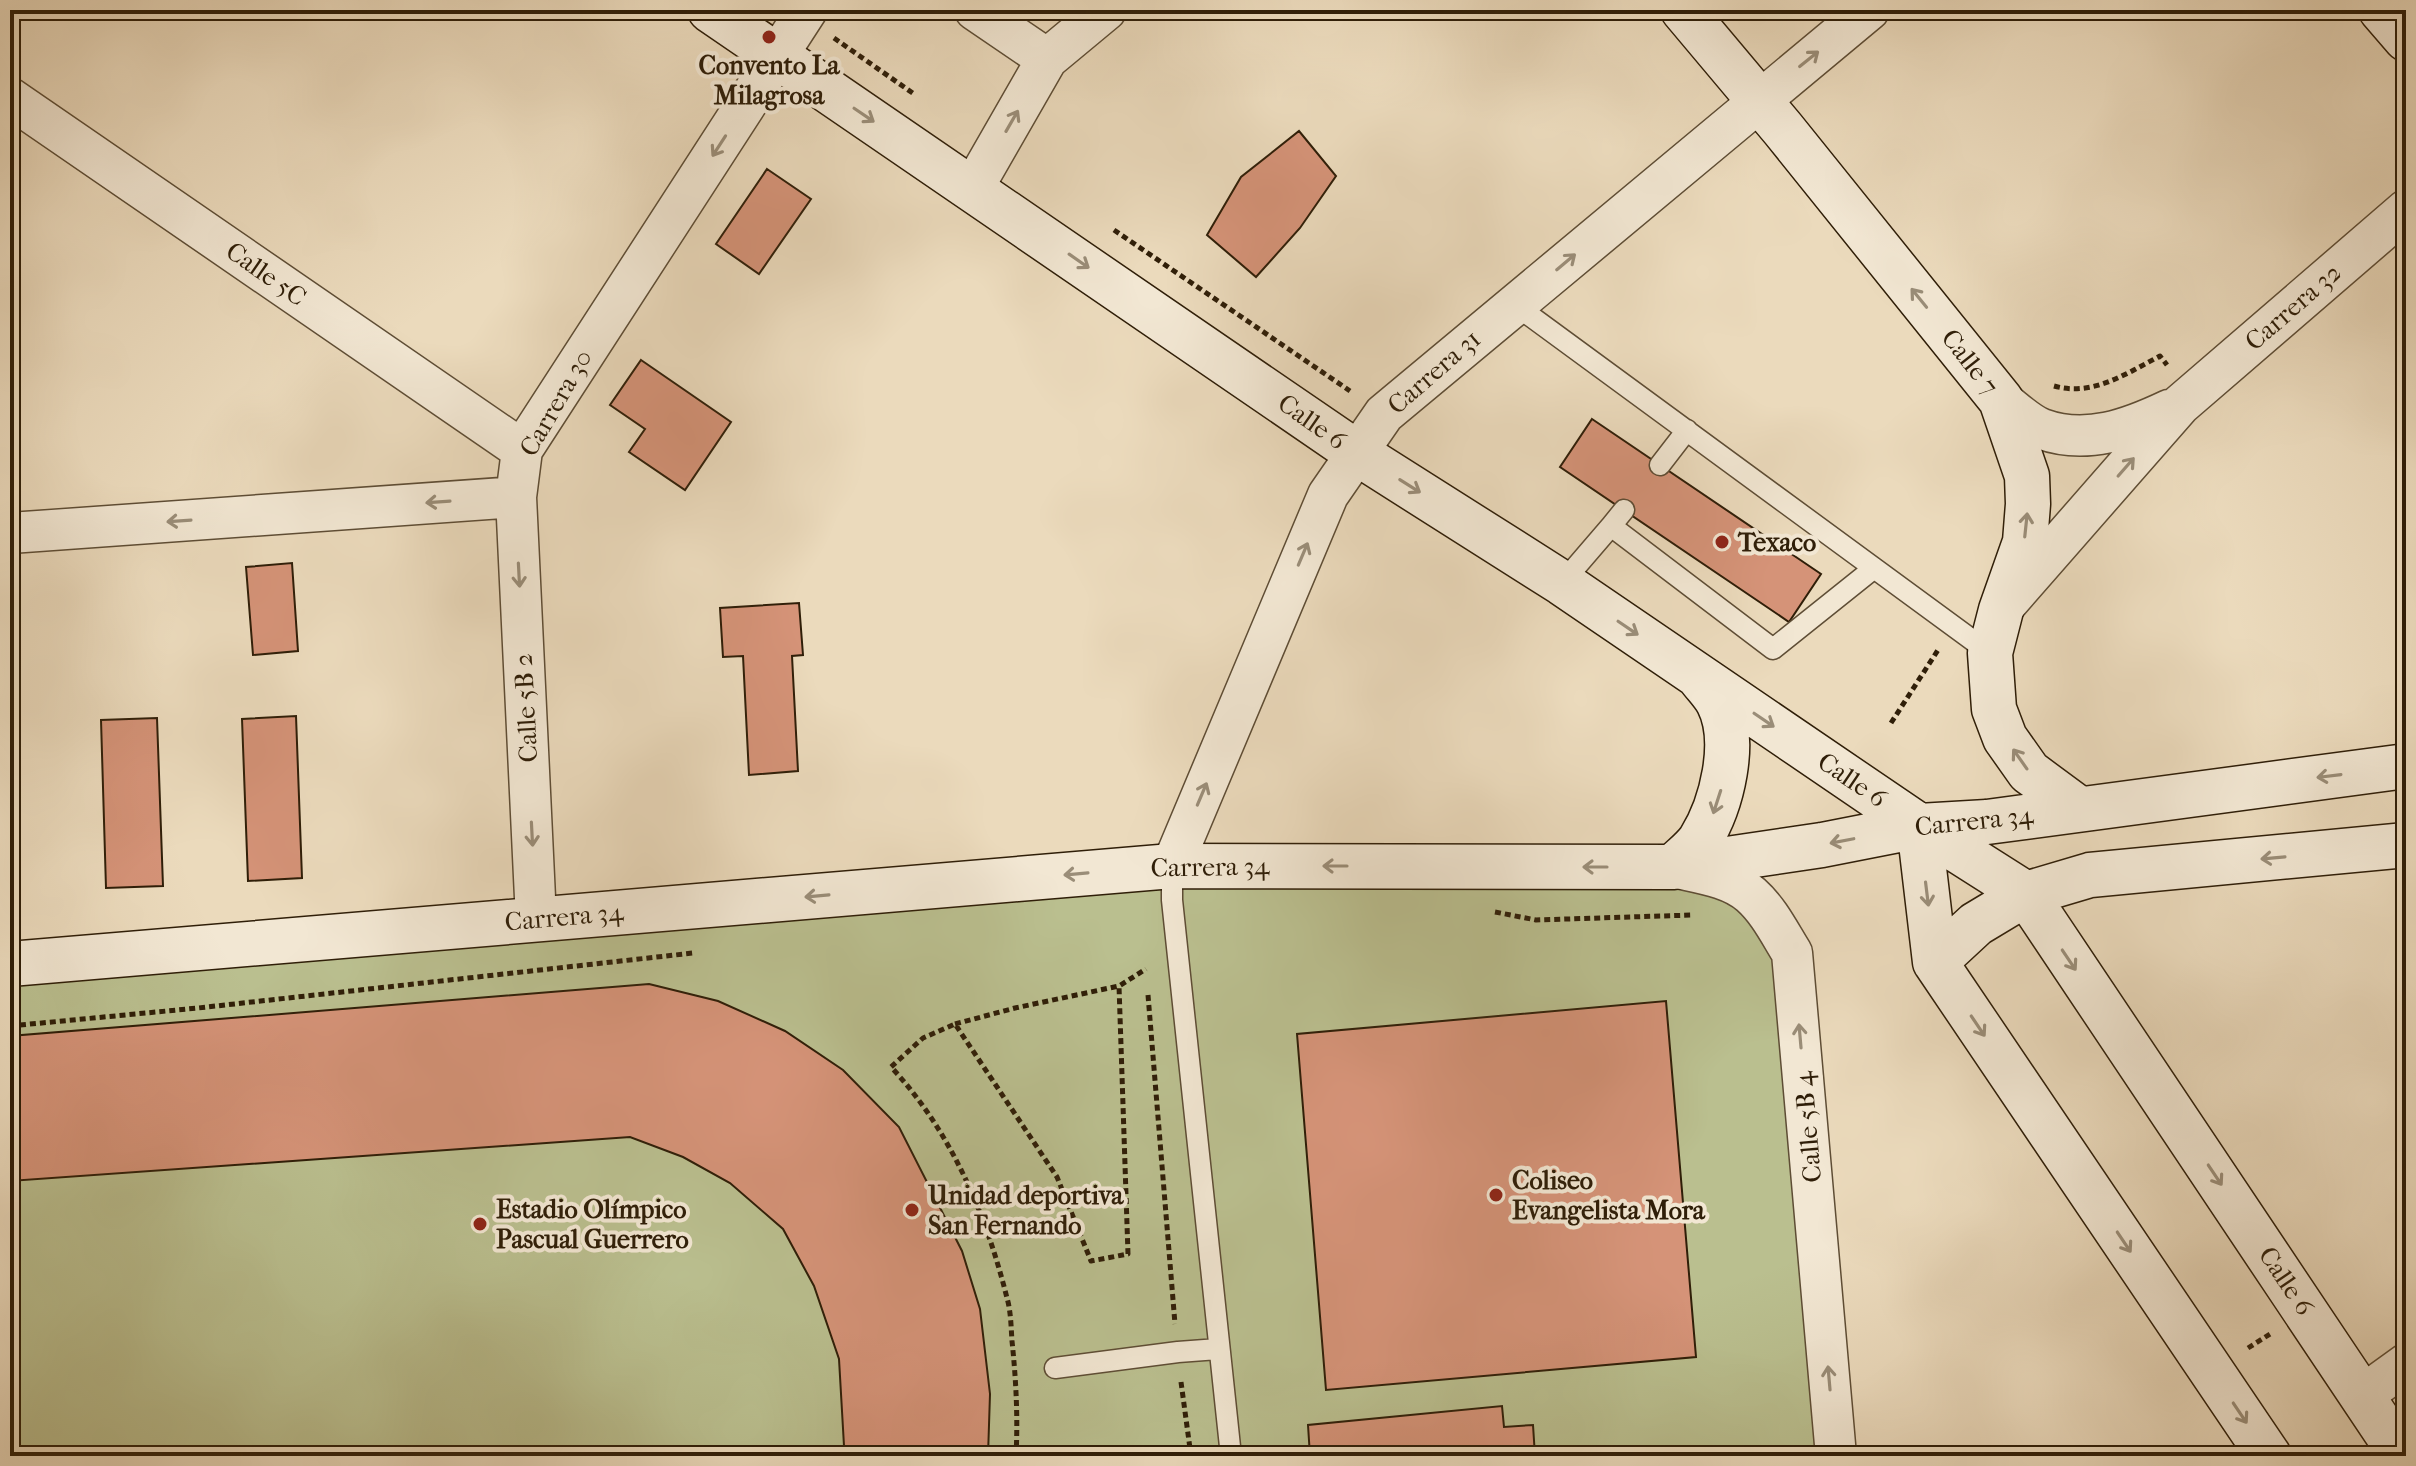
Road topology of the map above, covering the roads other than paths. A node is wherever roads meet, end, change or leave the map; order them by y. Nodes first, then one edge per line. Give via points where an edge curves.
1 (710, 10) edge
2 (975, 10) edge
3 (1106, 10) edge
4 (1683, 10) edge
5 (1869, 10) edge
6 (2381, 10) edge
7 (805, 13) edge
8 (2406, 39) edge
9 (776, 56) junction
10 (1047, 59) junction
11 (10, 98) edge
12 (1760, 101) junction
13 (973, 188) junction
14 (2406, 210) edge
15 (1514, 304) junction
16 (2001, 400) junction
17 (2180, 405) junction
18 (1687, 430) junction
19 (522, 450) junction
20 (1357, 453) junction
21 (1660, 465) dead end
22 (516, 497) junction
23 (10, 533) edge
24 (1873, 569) junction
25 (1562, 583) junction
26 (2001, 610) junction
27 (1990, 653) junction
28 (1699, 677) junction
29 (2406, 766) edge
30 (2079, 809) junction
31 (1919, 826) junction
32 (2406, 845) edge
33 (1172, 866) junction
34 (1673, 867) junction
35 (2026, 894) junction
36 (536, 919) junction
37 (1935, 962) junction
38 (10, 964) edge
39 (1218, 1349) junction
40 (2406, 1364) edge
41 (1055, 1368) dead end
42 (2363, 1395) junction
43 (1231, 1456) edge
44 (1836, 1456) edge
45 (2269, 1456) edge
46 (2402, 1456) edge

1 - 9 main road, Calle 6
2 - 10 street
3 - 10 street
4 - 12 main road, Calle 7
12 -> 5 street, Carrera 31
6 - 8 main road
7 - 9 street, Carrera 30
9 -> 13 main road, Calle 6
9 -> 19 street, Carrera 30
13 -> 10 street
11 - 19 street, Calle 5C
15 -> 12 street, Carrera 31
16 -> 12 main road, Calle 7
13 -> 20 main road, Calle 6
14 - 17 street, Carrera 32
15 - 18 lane
15 - 20 street, Carrera 31 via 1384,414
16 - 17 street, Carrera 32 via 2040,429 2076,436 2111,434
26 -> 16 main road, Calle 7 via 2025,542 2028,504 2027,476
26 -> 17 street, Carrera 32
18 - 21 lane
18 - 24 lane
19 - 22 street, Carrera 30
20 -> 25 main road, Calle 6
33 -> 20 street, Carrera 31 via 1328,495
22 -> 23 street
22 -> 36 street, Calle 5B 2
24 - 25 lane via 1773,649 1617,518
24 - 27 lane
25 -> 28 main road, Calle 6
26 - 27 main road, Calle 7
30 -> 27 main road, Calle 7 via 2029,772 2005,738 1994,709
28 -> 31 main road, Calle 6
28 -> 34 main road via 1719,704 1726,739 1725,775 1698,843
29 -> 30 main road, Carrera 34
30 - 31 main road, Carrera 34
31 -> 34 main road, Carrera 34
31 - 35 main road, Calle 6
31 -> 37 main road
32 -> 35 main road via 2090,875
34 -> 33 main road, Carrera 34
33 -> 36 main road, Carrera 34
33 - 39 lane
44 -> 34 street, Calle 5B 4 via 1792,953 1750,894 1718,878
35 - 37 main road via 1976,924
35 -> 42 main road, Calle 6
36 - 38 main road, Carrera 34
37 -> 45 main road
39 - 41 lane
39 - 43 lane
40 - 42 street
42 - 46 main road, Calle 6

